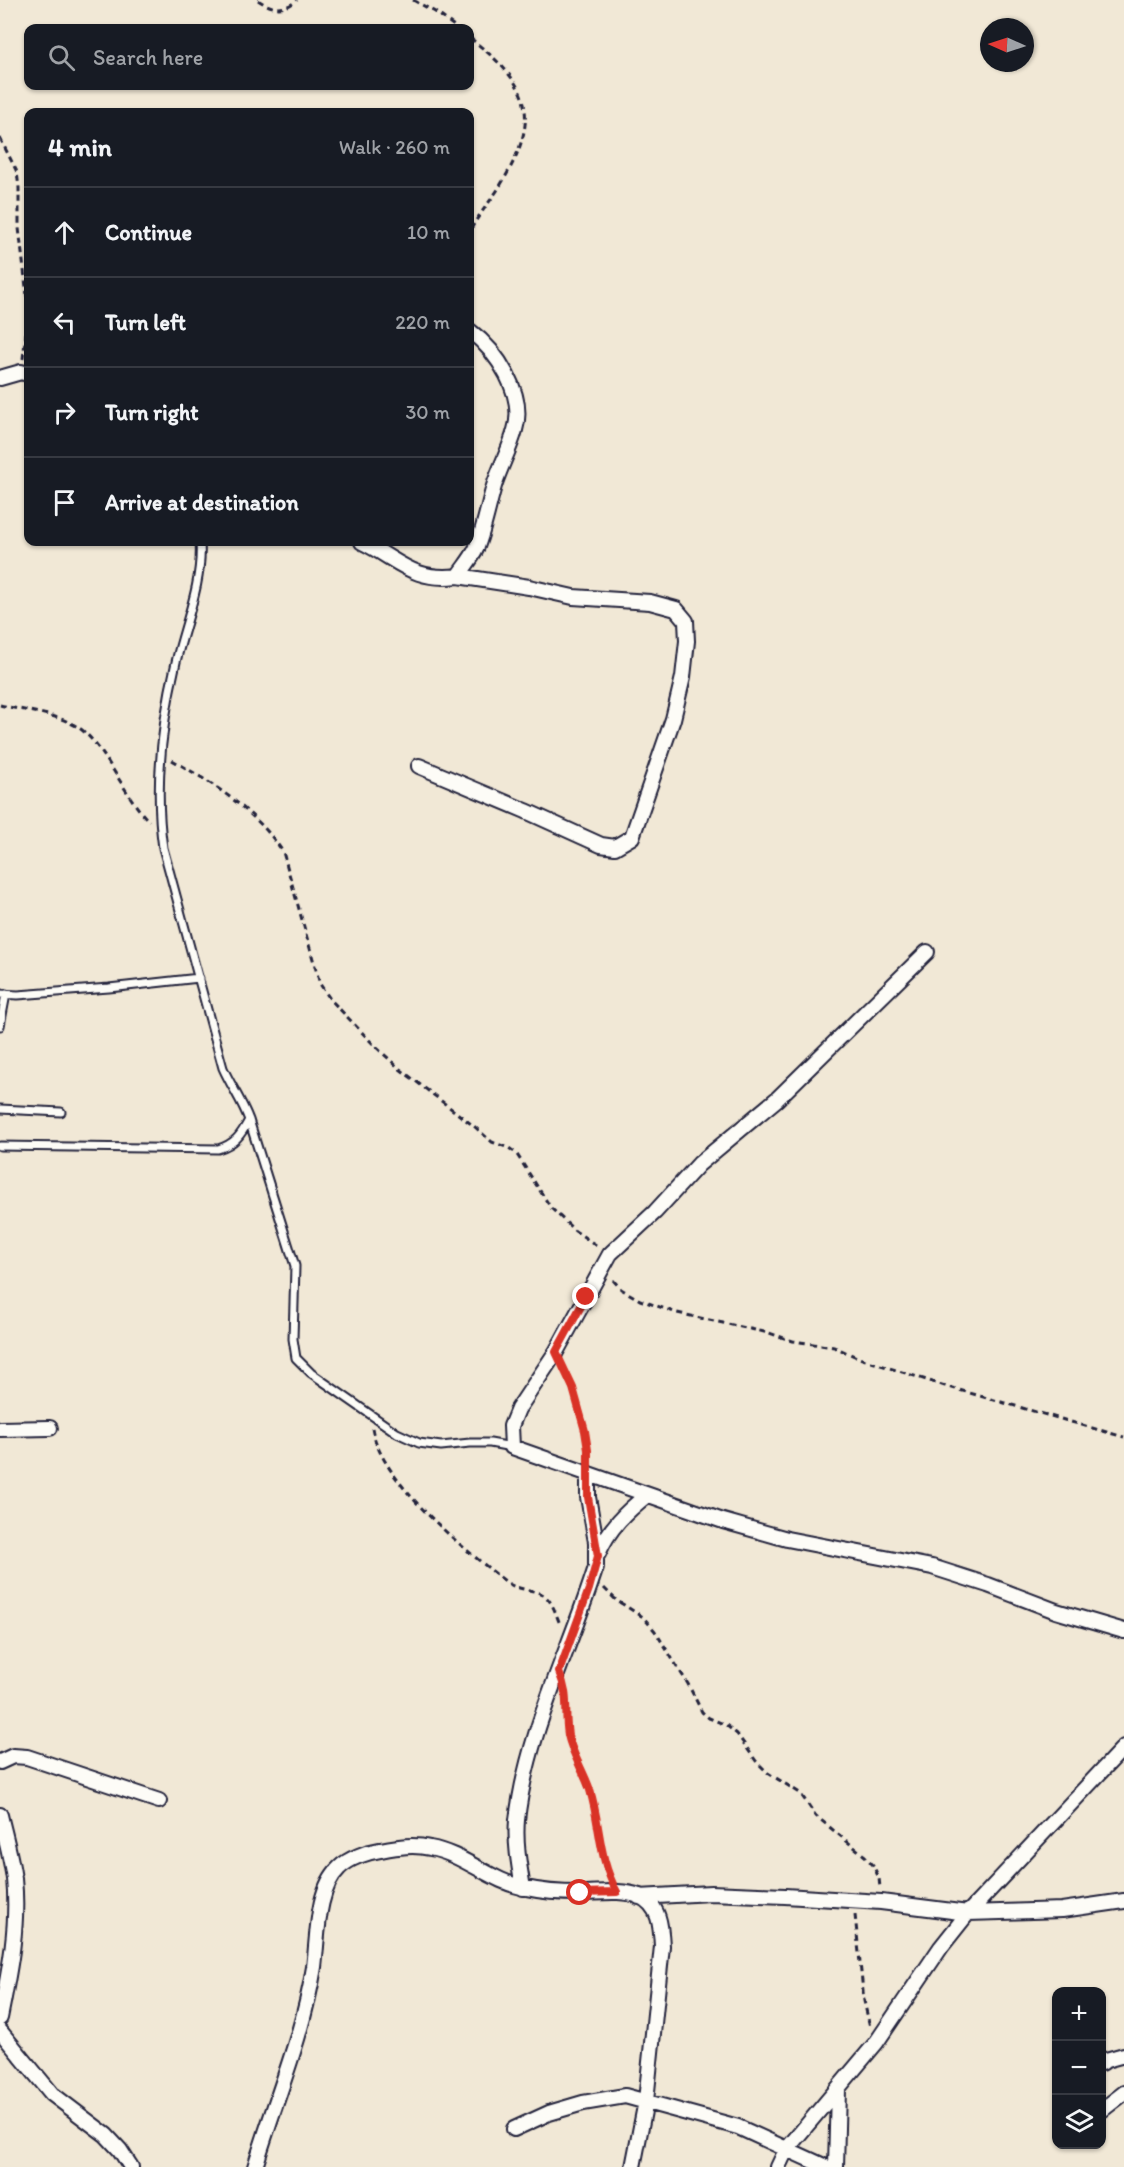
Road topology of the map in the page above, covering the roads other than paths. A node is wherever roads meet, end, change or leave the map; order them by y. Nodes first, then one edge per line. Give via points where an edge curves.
1 (474, 334) edge
2 (24, 373) edge
3 (0, 378) edge
4 (200, 546) edge
5 (371, 546) edge
6 (458, 576) junction
7 (419, 766) dead end
8 (927, 952) dead end
9 (199, 978) junction
10 (3, 994) edge
11 (0, 1026) edge
12 (0, 1109) edge
13 (61, 1112) dead end
14 (249, 1119) junction
15 (0, 1146) edge
16 (50, 1428) dead end
17 (0, 1429) edge
18 (512, 1447) junction
19 (588, 1474) junction
20 (647, 1495) junction
21 (597, 1561) junction
22 (1124, 1631) edge
23 (1124, 1747) edge
24 (0, 1762) edge
25 (159, 1800) dead end
26 (0, 1815) edge
27 (523, 1888) junction
28 (639, 1897) junction
29 (1124, 1901) edge
30 (968, 1913) junction
31 (0, 2018) edge
32 (0, 2031) edge
33 (1124, 2055) edge
34 (1106, 2061) edge
35 (838, 2089) junction
36 (1124, 2093) edge
37 (646, 2101) junction
38 (1106, 2106) edge
39 (514, 2129) dead end
40 (786, 2150) junction
41 (131, 2167) edge
42 (255, 2167) edge
43 (633, 2167) edge
44 (778, 2167) edge
45 (826, 2167) edge
46 (836, 2167) edge

1 - 6 street via 500,362 514,391 516,429 500,466 476,549
2 - 3 street
4 - 9 lane via 199,572 176,664 162,754 158,813 163,848
5 - 6 street via 423,576
6 - 7 street via 573,597 650,602 676,609 686,621 683,677 673,720 632,837 615,847 581,837
8 - 18 street via 777,1099 699,1164 610,1254 556,1352 518,1409 511,1426
9 - 10 lane
9 - 14 lane via 223,1068
10 - 11 lane
12 - 13 lane
14 - 15 lane via 240,1137 218,1149
14 - 18 lane via 295,1266 296,1358 311,1373 397,1433 419,1443 490,1443
16 - 17 street
18 - 19 street
19 - 20 street
19 - 21 street
20 - 21 street via 611,1528
20 - 22 street via 787,1539 932,1567
21 - 27 street via 532,1749 517,1820 517,1857
23 - 30 street
24 - 25 street via 13,1756 27,1757
26 - 31 street via 14,1878 15,1903
27 - 28 street via 617,1892
27 - 42 street via 431,1848 403,1846 366,1852 340,1867 327,1884 305,2015
28 - 30 street via 711,1893 881,1902
28 - 37 street via 653,1907 661,1923 662,1947
29 - 30 street via 1062,1910
30 - 35 street via 876,2043
32 - 41 street via 52,2094 106,2135
33 - 34 street
35 - 40 street
35 - 46 street
36 - 38 street
37 - 39 street via 607,2097 549,2113
37 - 40 street via 738,2127
37 - 43 street
40 - 44 street
40 - 45 street

